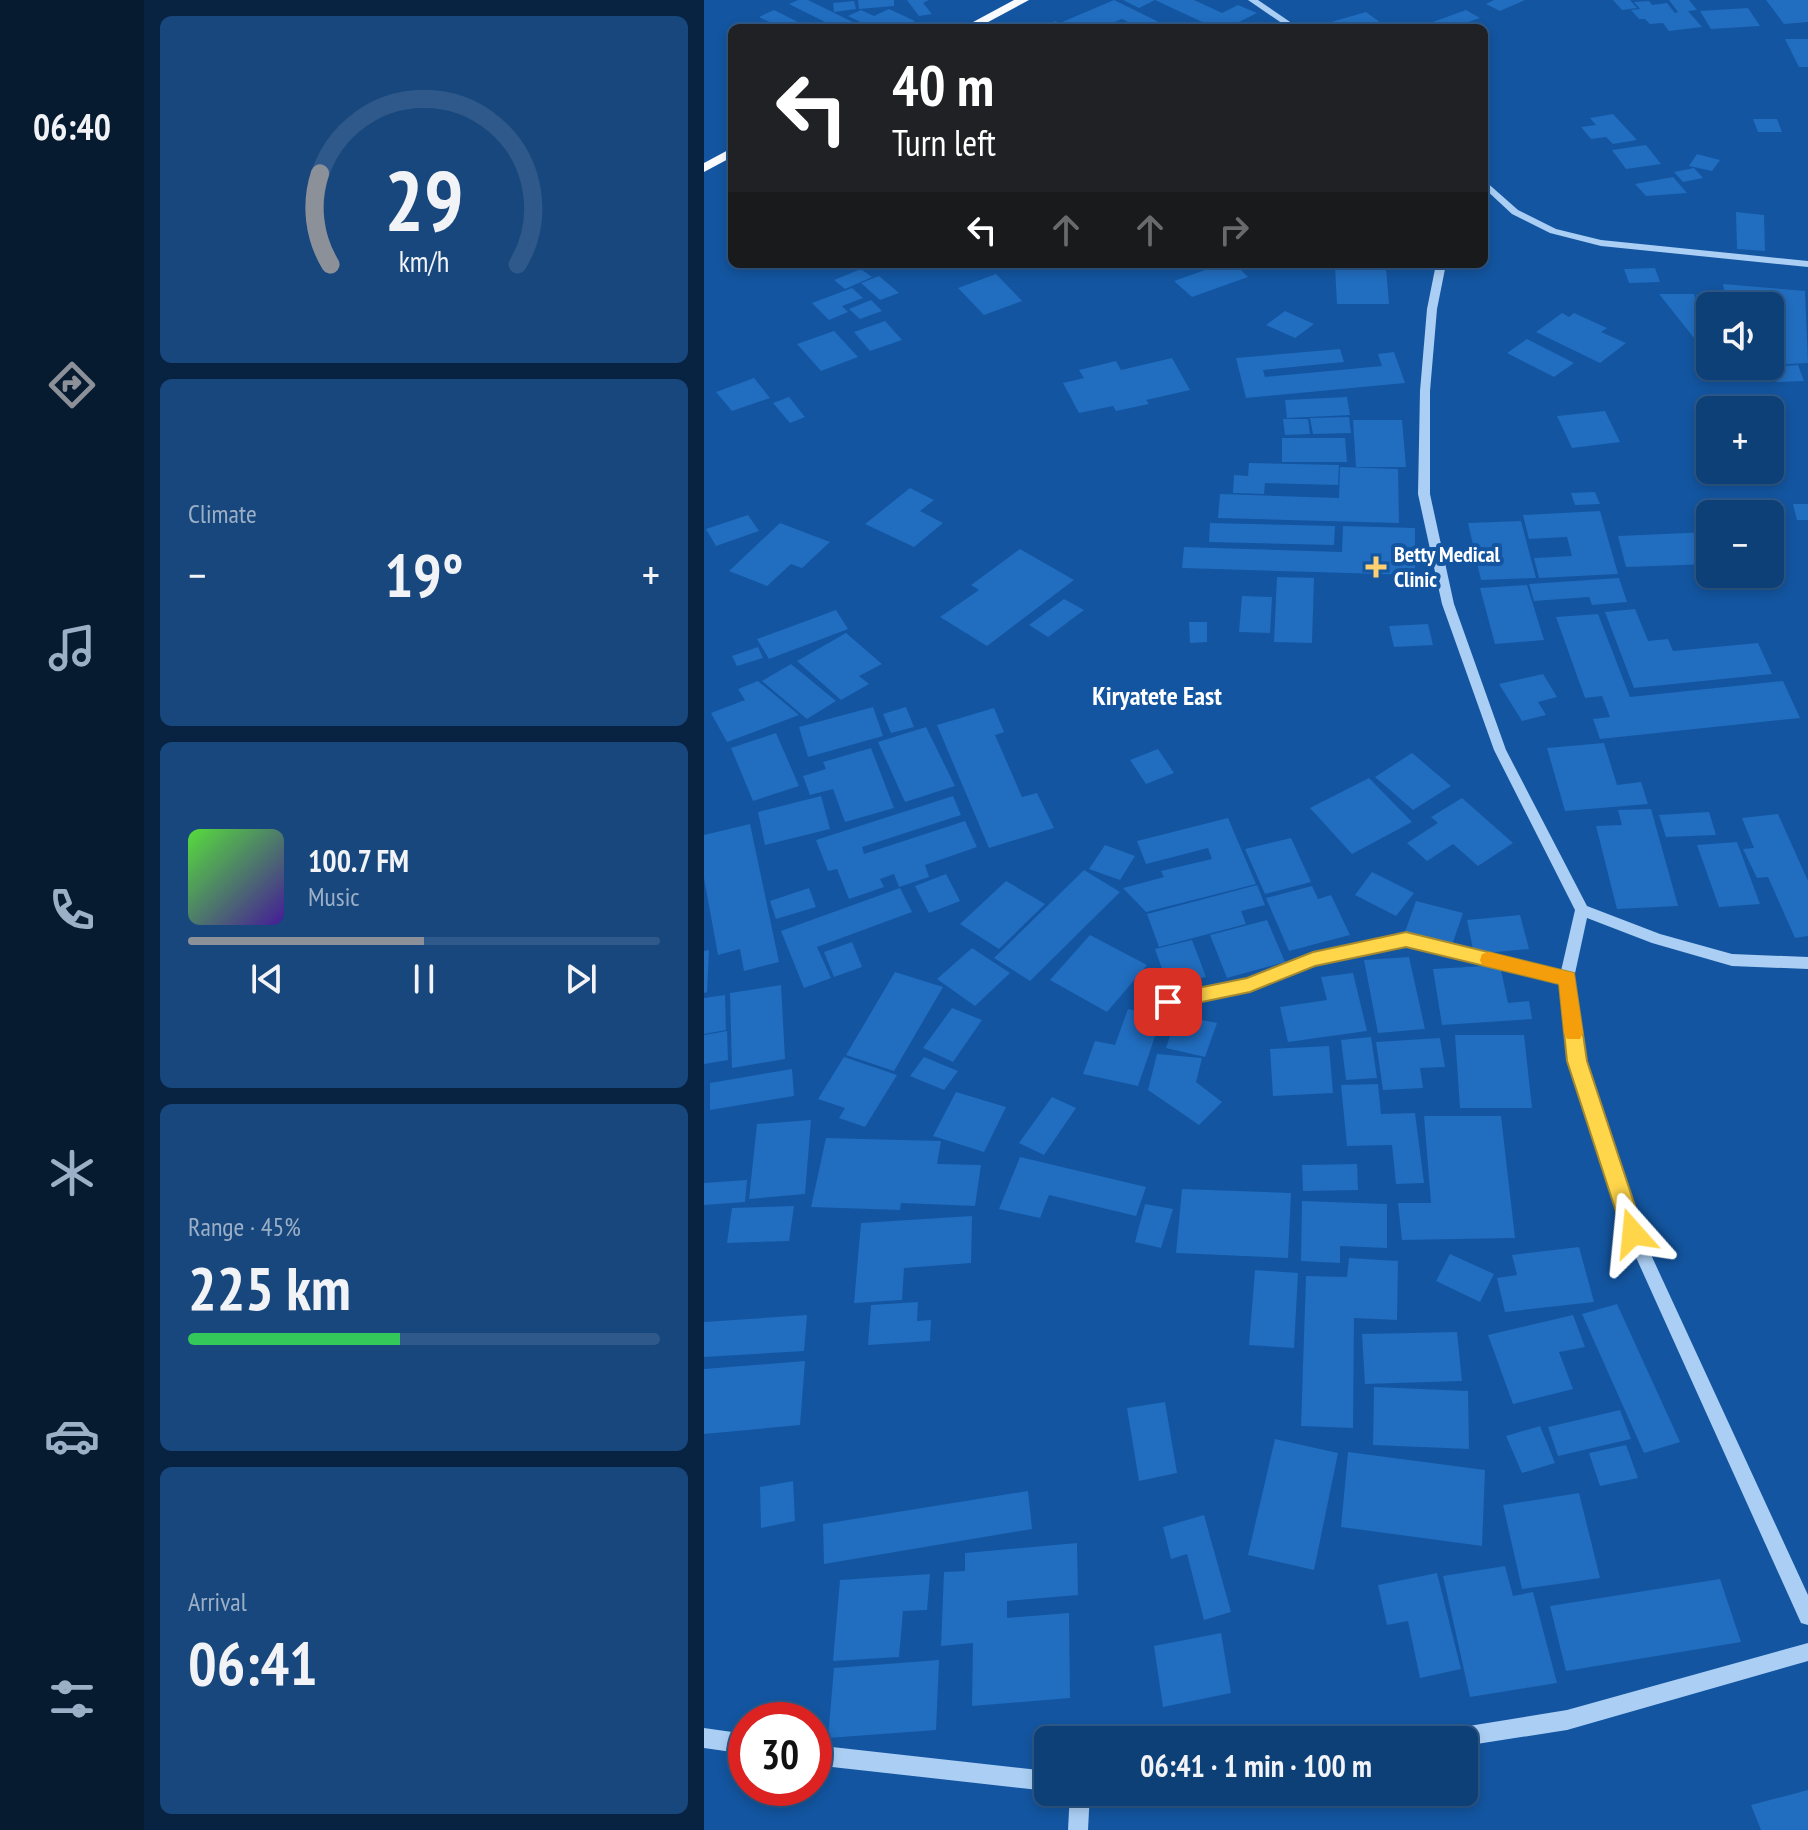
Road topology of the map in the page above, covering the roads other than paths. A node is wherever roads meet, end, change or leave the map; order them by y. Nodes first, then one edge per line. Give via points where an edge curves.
1 (1023, 0) edge
2 (1252, 0) edge
3 (976, 24) edge
4 (1289, 24) edge
5 (728, 154) edge
6 (704, 168) edge
7 (1488, 187) edge
8 (1808, 264) edge
9 (1440, 268) edge
10 (1582, 910) junction
11 (1808, 963) edge
12 (1567, 978) junction
13 (1168, 1002) dead end
14 (1808, 1616) edge
15 (1808, 1652) edge
16 (1478, 1734) edge
17 (704, 1738) edge
18 (728, 1741) edge
19 (832, 1757) edge
20 (1034, 1779) edge
21 (1079, 1806) edge
22 (1078, 1830) edge

1 - 3 main road
2 - 4 street
5 - 6 main road
7 - 8 street via 1515,212 1601,243
9 - 10 street via 1425,391 1424,494 1448,604 1500,750
10 - 11 street via 1732,960
10 - 12 street
12 - 13 street via 1406,940 1313,959 1250,985
12 - 14 street via 1577,1061 1633,1233
15 - 16 street via 1567,1720
17 - 18 street
19 - 20 street
21 - 22 street

